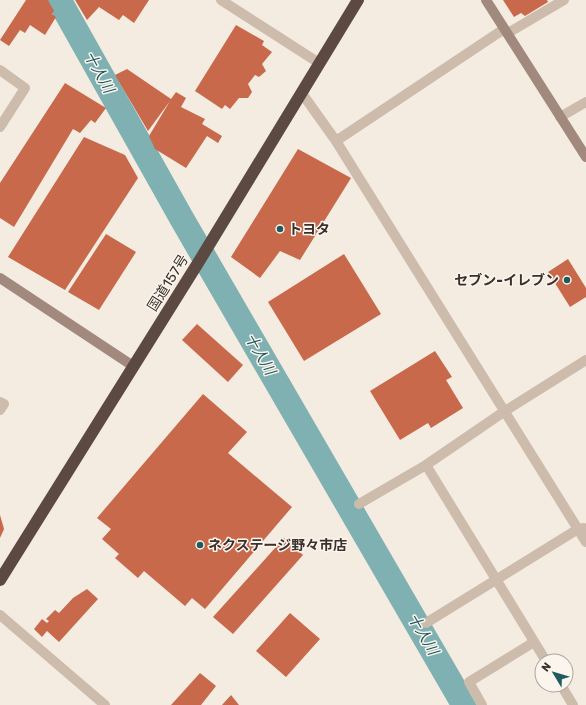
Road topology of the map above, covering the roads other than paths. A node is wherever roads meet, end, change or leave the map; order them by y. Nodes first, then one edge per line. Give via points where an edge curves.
1 (221, 0) edge
2 (358, 0) edge
3 (486, 0) edge
4 (564, 0) edge
5 (506, 31) junction
6 (319, 63) junction
7 (0, 70) edge
8 (301, 92) junction
9 (586, 102) edge
10 (560, 117) junction
11 (0, 127) edge
12 (336, 141) junction
13 (586, 158) edge
14 (0, 278) edge
15 (586, 360) edge
16 (133, 366) junction
17 (0, 402) edge
18 (0, 410) edge
19 (505, 411) junction
20 (426, 465) junction
21 (359, 504) dead end
22 (582, 528) edge
23 (586, 542) edge
24 (497, 579) junction
25 (0, 580) edge
26 (0, 615) edge
27 (426, 623) dead end
28 (534, 642) junction
29 (541, 653) edge
30 (566, 693) edge
31 (105, 705) edge
32 (482, 705) edge
33 (573, 705) edge

1 - 6 street
2 - 6 highway, 国道157号
3 - 5 street
4 - 5 street
5 - 10 street
5 - 12 street
6 - 8 highway, 国道157号
7 - 11 street via 25,88
8 - 12 street
8 - 16 highway, 国道157号
9 - 10 street
10 - 13 street
12 - 19 street
14 - 16 street
15 - 19 street
16 - 25 highway, 国道157号
17 - 18 street via 4,404
19 - 20 street
19 - 22 street
20 - 21 street
20 - 24 street
22 - 23 street
22 - 24 street
24 - 27 street
24 - 28 street
26 - 31 street
28 - 29 street
28 - 32 street via 469,682
30 - 33 street

